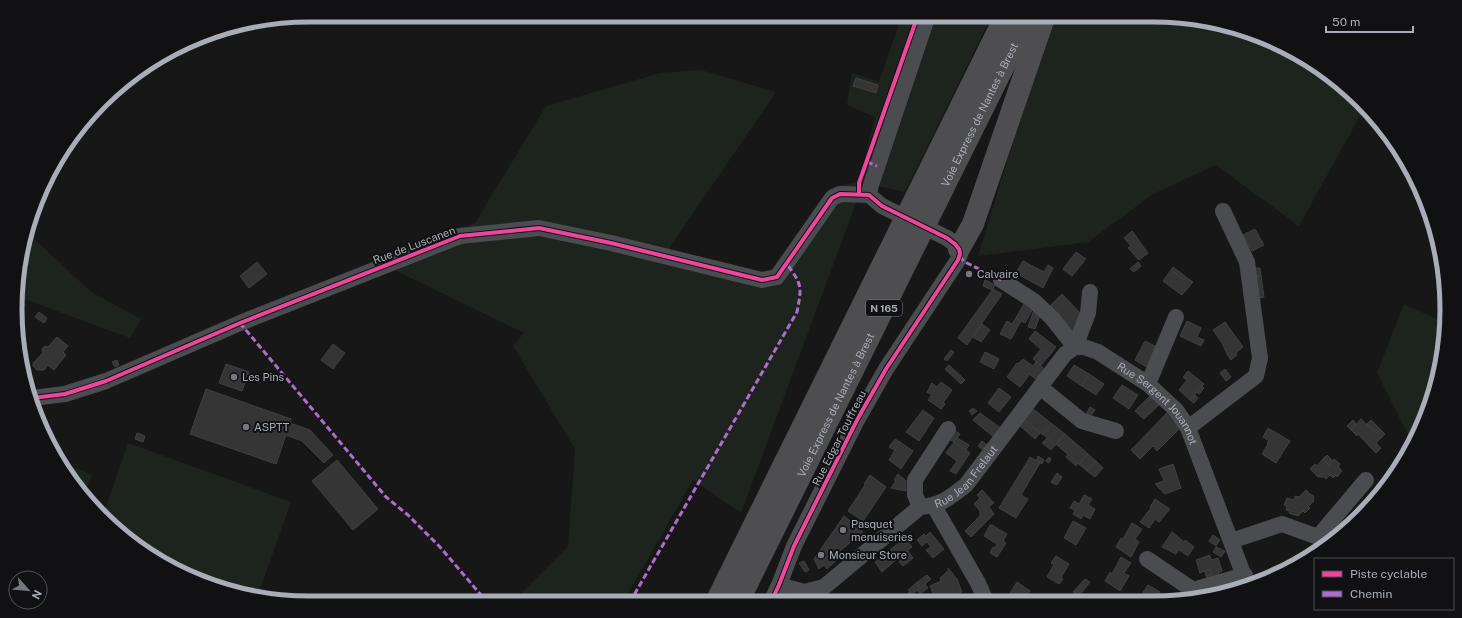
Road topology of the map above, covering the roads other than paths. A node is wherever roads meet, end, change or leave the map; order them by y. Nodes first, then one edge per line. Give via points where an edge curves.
1 (926, 22) edge
2 (1003, 22) edge
3 (1026, 22) edge
4 (1043, 22) edge
5 (869, 195) junction
6 (1223, 211) dead end
7 (953, 244) junction
8 (1001, 280) dead end
9 (1090, 292) dead end
10 (1176, 317) dead end
11 (1075, 347) junction
12 (1148, 384) junction
13 (1040, 387) junction
14 (36, 398) edge
15 (1188, 428) junction
16 (948, 429) dead end
17 (1116, 431) dead end
18 (1366, 480) dead end
19 (927, 506) junction
20 (1231, 541) junction
21 (1147, 559) dead end
22 (1246, 580) edge
23 (779, 585) junction
24 (719, 596) edge
25 (741, 596) edge
26 (774, 596) edge
27 (984, 596) edge

1 - 5 street
2 - 24 highway, Voie Express de Nantes à Brest / N 165
3 - 25 highway, Voie Express de Nantes à Brest / N 165
4 - 7 highway via 973,224
5 - 7 street via 882,206
5 - 14 street, Rue de Luscanen via 840,194 832,198 777,277 762,280 539,228 460,236 240,323 106,381 65,394
6 - 15 street via 1247,262 1260,358 1256,376
7 - 23 street, Rue Edgar Touffreau via 960,254 958,260 886,369 857,420 794,546
8 - 11 street via 1052,318
9 - 11 street, Rue Jean Frelaut via 1088,313
10 - 12 street
11 - 12 street, Rue Sergent Jouannot via 1098,352
11 - 13 street, Rue Jean Frelaut via 1065,354
12 - 15 street, Rue Sergent Jouannot via 1176,410
13 - 17 street via 1082,421
13 - 19 street, Rue Jean Frelaut via 966,485 949,498
15 - 20 street, Rue Sergent Jouannot
16 - 19 street via 915,480 915,495
18 - 20 street via 1318,538 1282,524
19 - 23 street, Rue Jean Frelaut via 824,587 804,592
19 - 27 street via 978,583
20 - 22 street, Rue Sergent Jouannot
21 - 22 street via 1193,590
23 - 26 street, Rue Edgar Touffreau

